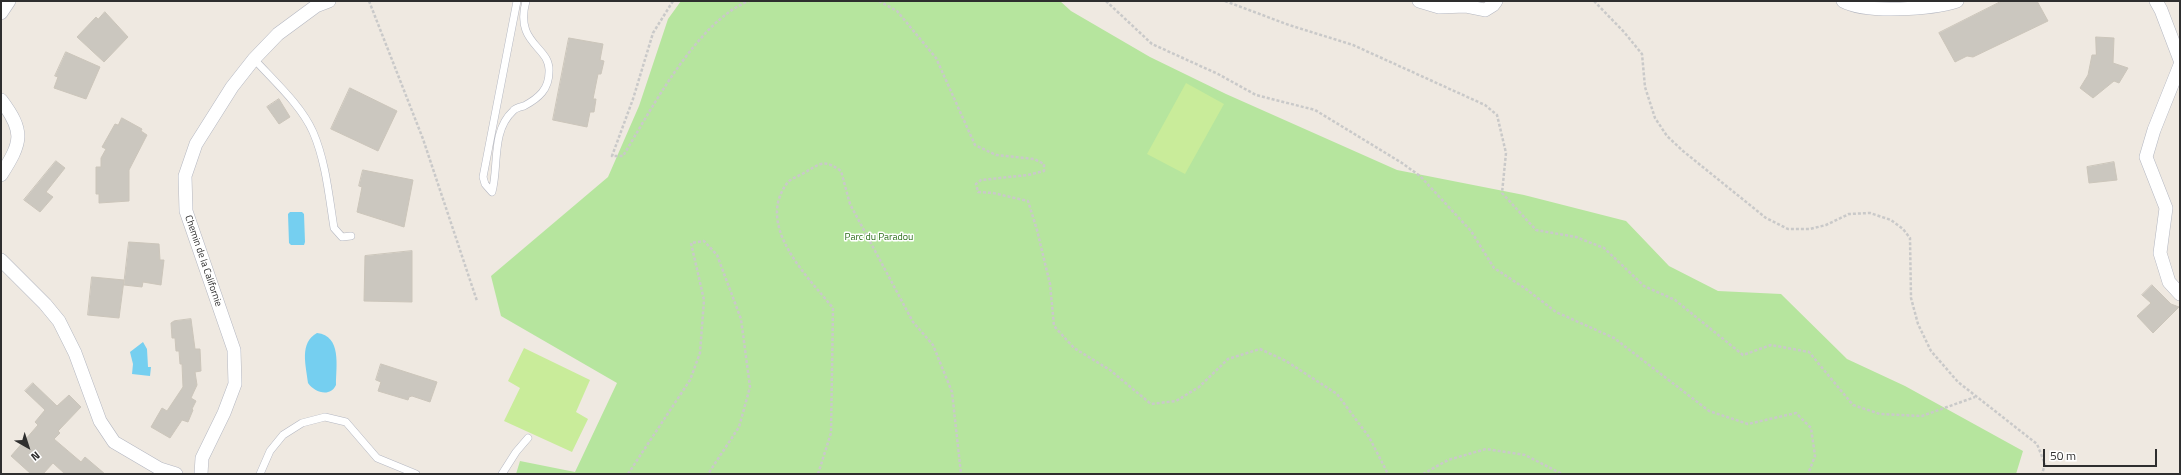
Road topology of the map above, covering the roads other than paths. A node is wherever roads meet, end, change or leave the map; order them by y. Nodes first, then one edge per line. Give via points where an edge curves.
1 (9, 1) edge
2 (329, 1) edge
3 (517, 1) edge
4 (526, 1) edge
5 (1420, 1) edge
6 (1496, 1) edge
7 (1843, 1) edge
8 (1957, 1) edge
9 (2156, 1) edge
10 (1, 13) edge
11 (254, 59) junction
12 (2180, 60) edge
13 (2180, 66) edge
14 (1, 100) edge
15 (1, 175) edge
16 (351, 236) dead end
17 (1, 260) edge
18 (2180, 294) edge
19 (528, 438) dead end
20 (176, 474) edge
21 (201, 474) edge
22 (260, 474) edge
23 (416, 474) edge
24 (502, 474) edge

1 - 10 street
2 - 11 street, Chemin de la Californie via 316,6 278,34
3 - 4 lane via 483,177 492,192 502,127 513,110 537,98 547,86 550,71 548,62 524,27
5 - 6 street via 1439,7 1465,6 1485,10
7 - 8 street via 1854,7 1912,9
9 - 12 street via 2162,10
11 - 16 lane via 296,107 313,132 321,156 334,228 342,237
11 - 21 street, Chemin de la Californie via 232,87 196,144 185,176 186,211 234,350 235,384 202,458
13 - 18 street via 2146,157 2166,208 2160,252 2169,282
14 - 15 street via 15,118 18,136 15,154
17 - 20 street via 46,304 59,321 75,353 100,421 114,442 160,469
19 - 24 lane
22 - 23 lane via 270,451 283,435 302,423 324,417 346,422 377,458

